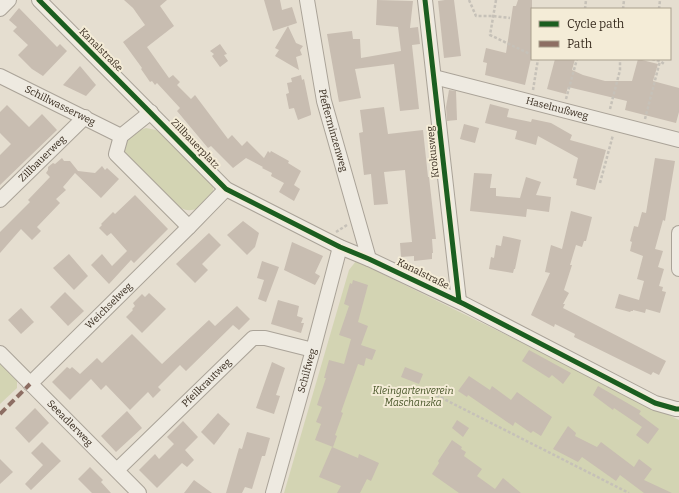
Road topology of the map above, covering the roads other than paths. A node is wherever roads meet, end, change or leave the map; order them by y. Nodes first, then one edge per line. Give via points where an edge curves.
1 (9, 0) edge
2 (39, 0) edge
3 (307, 0) edge
4 (425, 0) edge
5 (0, 9) edge
6 (0, 76) edge
7 (434, 77) junction
8 (151, 112) junction
9 (85, 117) junction
10 (121, 136) junction
11 (679, 140) edge
12 (226, 189) junction
13 (0, 200) edge
14 (189, 227) junction
15 (679, 233) edge
16 (340, 247) junction
17 (369, 258) junction
18 (679, 269) edge
19 (458, 301) junction
20 (312, 350) junction
21 (0, 353) edge
22 (30, 384) junction
23 (678, 408) edge
24 (116, 470) junction
25 (139, 493) edge
26 (273, 493) edge

1 - 5 street
2 - 8 street, Kanalstraße
3 - 17 street, Pfefferminzenweg via 324,100
4 - 7 street, Krokusweg
6 - 9 street, Schillwasserweg
7 - 11 street, Haselnußweg
7 - 19 street, Krokusweg
8 - 10 street
8 - 12 street, Zillbauerplatz
9 - 10 street, Schillwasserweg
9 - 13 street, Zillbauerweg
10 - 14 street via 116,154
12 - 14 street
12 - 16 street, Kanalstraße
14 - 22 street, Weichselweg
15 - 18 street
16 - 17 street, Kanalstraße
16 - 20 street, Schilfweg
17 - 19 street, Kanalstraße
19 - 23 street, Kanalstraße via 655,403
20 - 24 street, Pfeilkrautweg via 265,338 253,338
20 - 26 street, Schilfweg
21 - 22 street, Seeadlerweg
22 - 24 street, Seeadlerweg
24 - 25 street, Seeadlerweg

